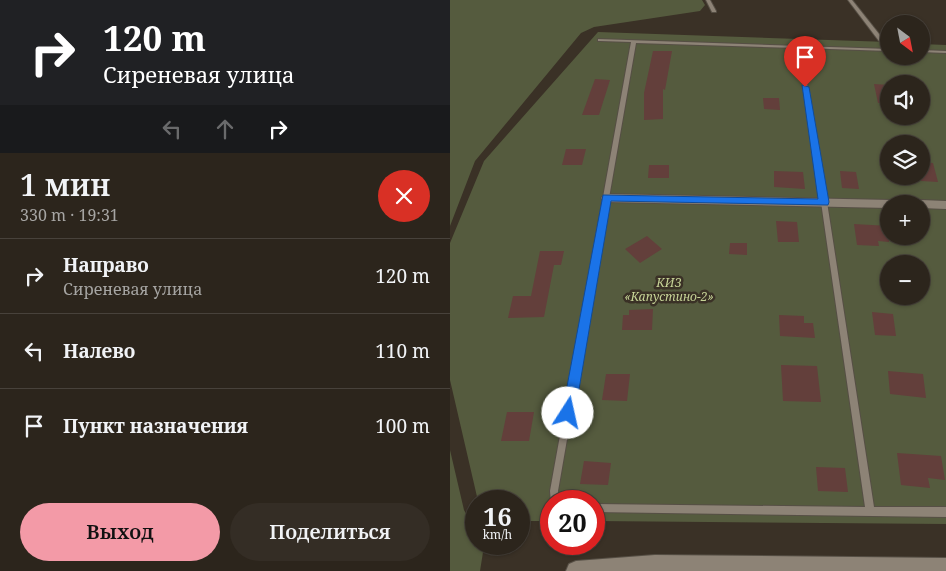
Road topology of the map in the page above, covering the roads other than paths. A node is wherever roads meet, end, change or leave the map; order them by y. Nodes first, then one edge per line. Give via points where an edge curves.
1 (708, 0) edge
2 (850, 0) edge
3 (714, 11) dead end
4 (880, 39) edge
5 (600, 40) dead end
6 (634, 41) junction
7 (799, 48) junction
8 (880, 50) edge
9 (930, 51) edge
10 (946, 52) edge
11 (606, 198) junction
12 (824, 202) junction
13 (880, 204) edge
14 (930, 204) edge
15 (946, 205) edge
16 (554, 490) edge
17 (605, 508) edge
18 (870, 511) junction
19 (946, 512) edge
20 (699, 568) edge
21 (946, 568) edge
22 (576, 571) edge

1 - 3 lane
2 - 4 lane
5 - 6 lane
6 - 7 lane
6 - 11 lane
7 - 8 lane
7 - 12 lane
9 - 10 lane
11 - 12 street
11 - 16 lane
12 - 13 street
12 - 18 lane
14 - 15 street
17 - 18 lane
18 - 19 lane
20 - 21 street
20 - 22 street via 655,565

